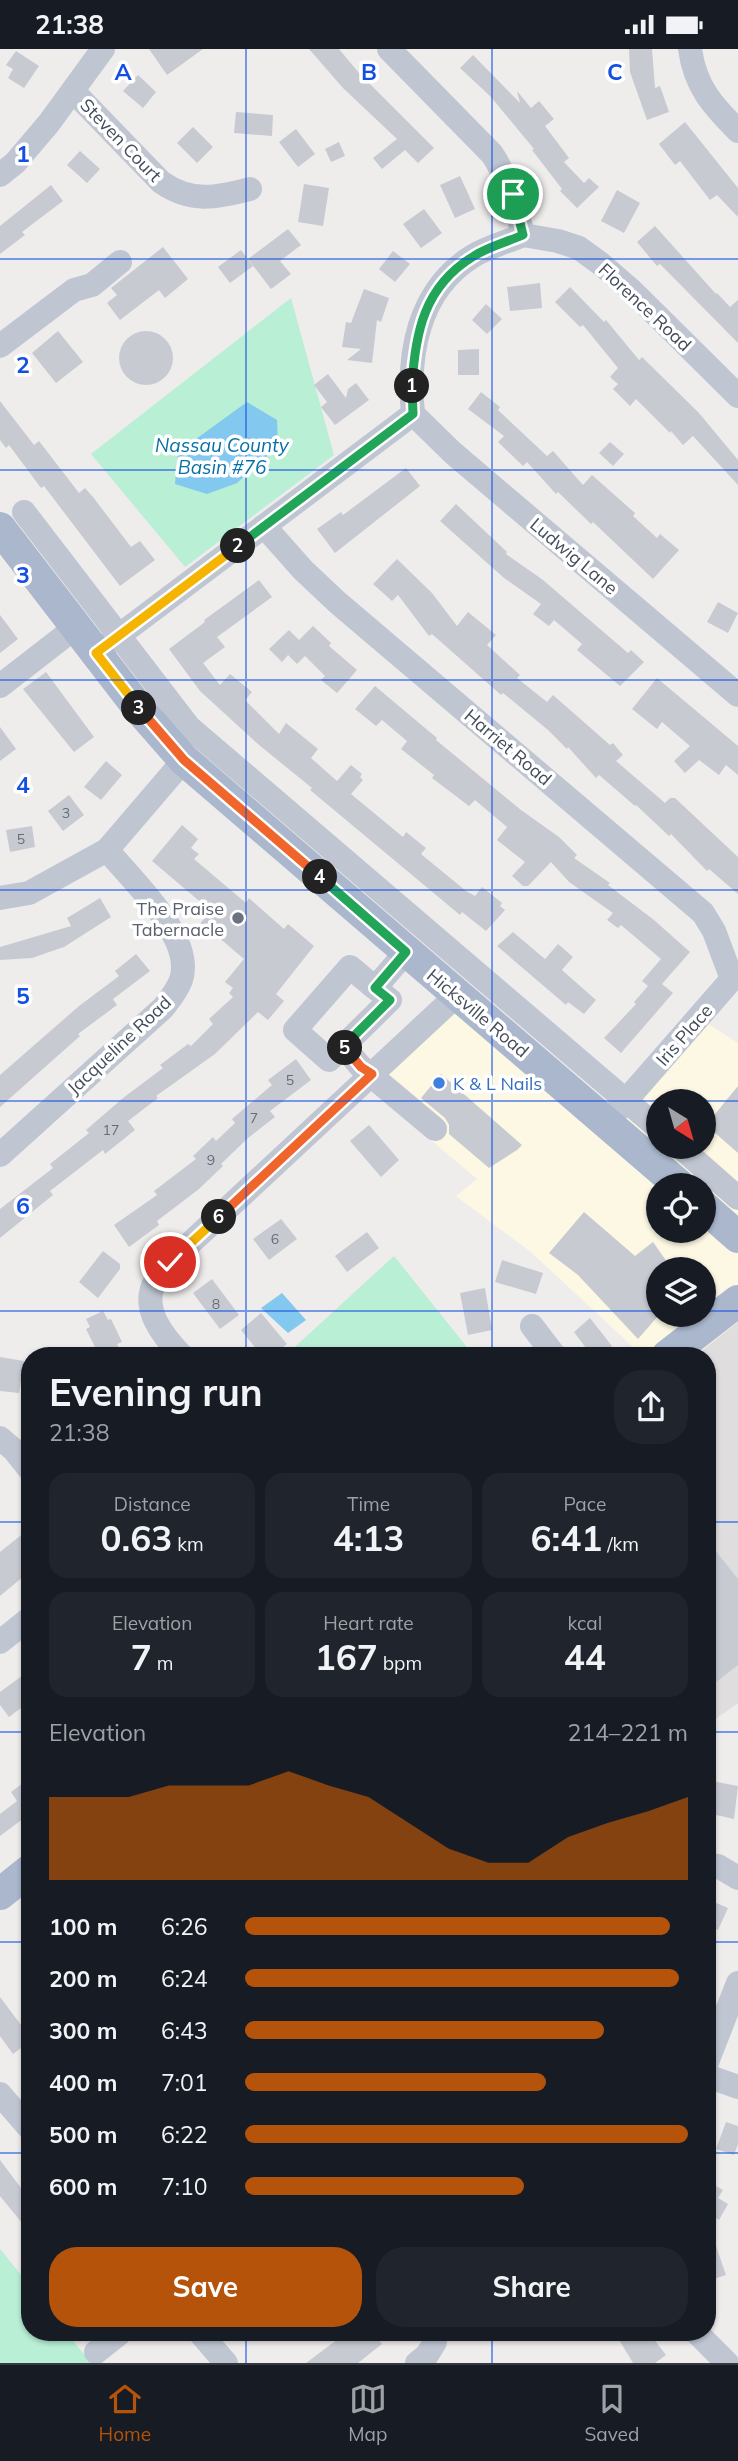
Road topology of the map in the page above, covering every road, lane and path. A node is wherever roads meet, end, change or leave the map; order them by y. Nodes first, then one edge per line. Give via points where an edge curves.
1 (103, 49) edge
2 (690, 49) edge
3 (405, 54) edge
4 (73, 91) junction
5 (738, 131) edge
6 (0, 175) edge
7 (250, 189) dead end
8 (523, 235) junction
9 (120, 262) dead end
10 (0, 346) edge
11 (738, 397) edge
12 (413, 414) junction
13 (12, 520) edge
14 (264, 526) junction
15 (76, 627) junction
16 (107, 644) junction
17 (0, 686) edge
18 (738, 695) edge
19 (184, 760) junction
20 (107, 851) junction
21 (0, 898) edge
22 (406, 952) junction
23 (735, 979) edge
24 (375, 988) junction
25 (457, 995) junction
26 (344, 1046) junction
27 (372, 1074) junction
28 (617, 1111) junction
29 (646, 1123) edge
30 (435, 1129) dead end
31 (0, 1155) edge
32 (687, 1159) edge
33 (669, 1173) edge
34 (728, 1222) edge
35 (738, 1301) edge
36 (532, 1326) dead end
37 (175, 1347) edge
38 (548, 1347) edge
39 (679, 1347) edge
40 (0, 1438) edge
41 (21, 1459) edge
42 (21, 1626) edge
43 (0, 1642) edge
44 (716, 1866) edge
45 (21, 1877) edge
46 (738, 1878) edge
47 (0, 1893) edge
48 (738, 1983) edge
49 (716, 2040) edge
50 (716, 2079) edge
51 (738, 2087) edge
52 (0, 2094) edge
53 (21, 2118) edge
54 (110, 2341) edge
55 (208, 2341) edge
56 (435, 2341) edge
57 (705, 2341) edge
58 (96, 2353) dead end
59 (226, 2363) edge
60 (417, 2363) edge
61 (727, 2363) edge

1 - 4 street
2 - 5 street via 692,68 704,93
3 - 8 street via 505,173
4 - 6 street via 24,153
4 - 7 street, Steven Court via 175,193 201,197
8 - 11 street, Florence Road via 558,241 601,264
8 - 12 street via 474,256 438,288 423,314 414,351
9 - 10 street
12 - 14 street
12 - 18 street, Ludwig Lane
13 - 15 main road, Hicksville Road
13 - 16 street
14 - 16 street
14 - 23 street, Harriet Road via 337,602 703,913
15 - 16 main road, Hicksville Road
15 - 17 street
16 - 19 main road, Hicksville Road via 140,710
16 - 28 street, Hicksville Road via 208,745
19 - 20 street
19 - 22 main road, Hicksville Road
20 - 21 street via 29,893
20 - 31 street, Jacqueline Road via 174,934 181,955 181,981 163,1008
22 - 24 street
22 - 25 main road, Hicksville Road
23 - 28 street, Iris Place
24 - 26 street via 390,1000
24 - 26 street via 350,967 295,1030 329,1061
25 - 27 street
25 - 28 main road, Hicksville Road
26 - 27 street
27 - 30 street
27 - 37 street via 155,1281 150,1297 155,1321
28 - 29 street, Hicksville Road
28 - 33 main road, Hicksville Road
32 - 34 street
35 - 39 main road
36 - 38 street
40 - 41 street
42 - 43 street
44 - 46 street
45 - 47 main road
48 - 49 street
50 - 51 street
52 - 53 street
54 - 58 street
55 - 59 street
56 - 60 street
57 - 61 street

